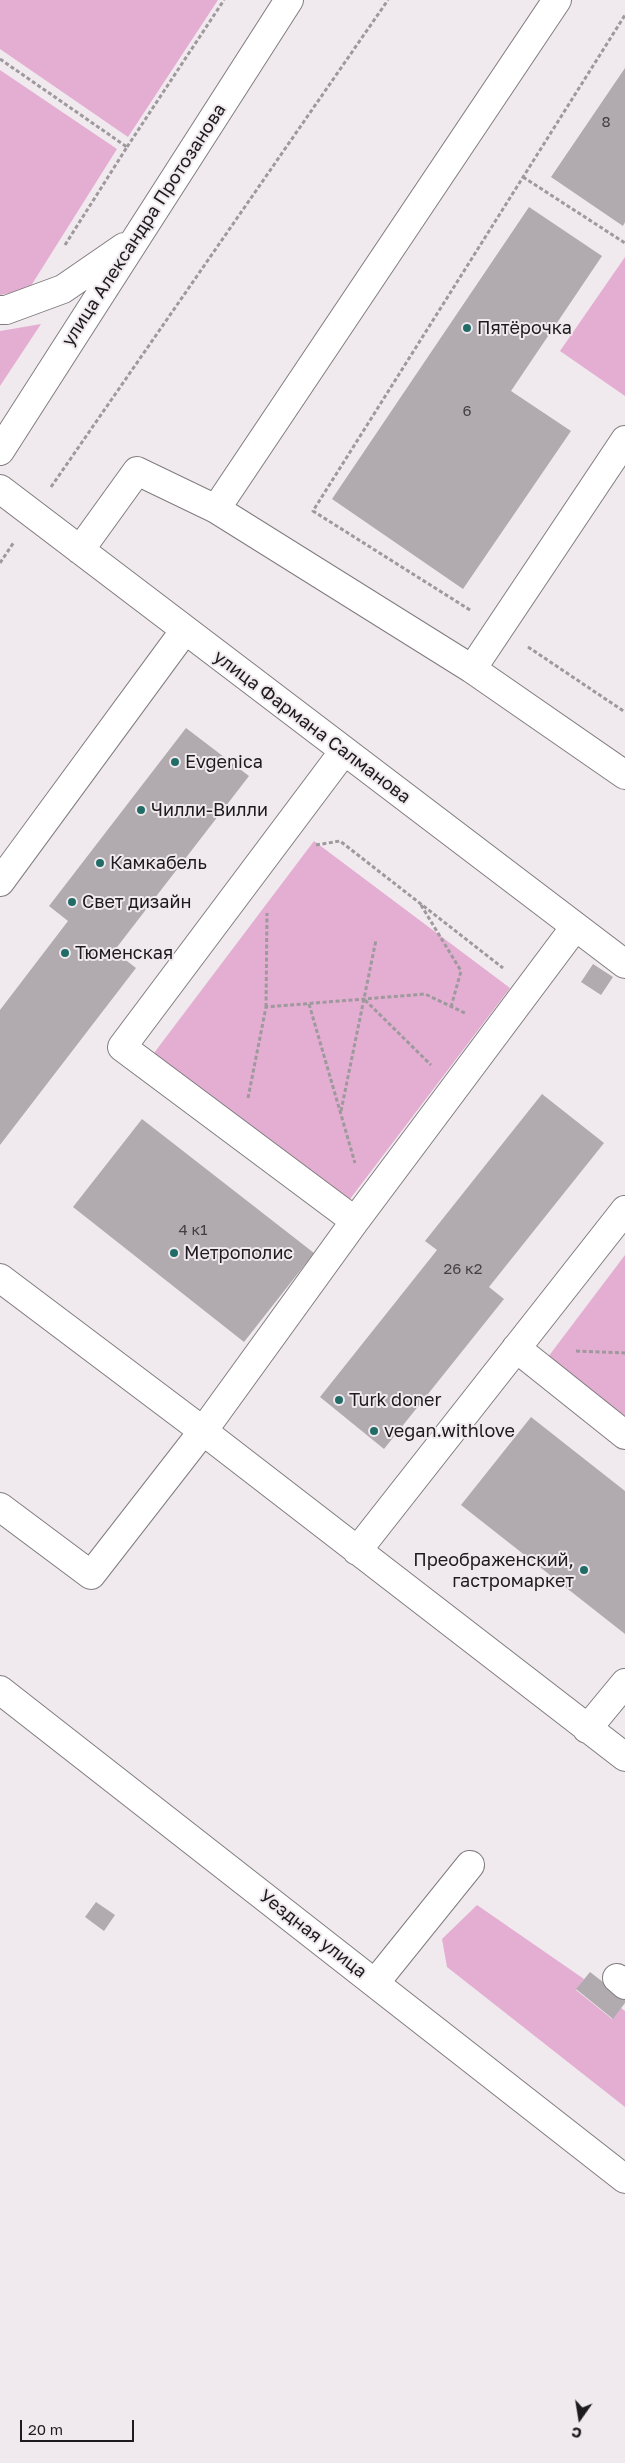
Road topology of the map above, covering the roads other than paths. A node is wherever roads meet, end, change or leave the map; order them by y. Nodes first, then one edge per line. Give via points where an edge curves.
1 (289, 0) edge
2 (557, 0) edge
3 (133, 241) junction
4 (0, 310) edge
5 (625, 440) edge
6 (0, 451) edge
7 (0, 489) edge
8 (216, 509) junction
9 (80, 550) junction
10 (185, 630) junction
11 (472, 669) junction
12 (344, 750) junction
13 (625, 775) edge
14 (0, 882) edge
15 (575, 927) junction
16 (625, 964) edge
17 (625, 1210) edge
18 (361, 1213) junction
19 (0, 1278) edge
20 (516, 1348) junction
21 (202, 1431) junction
22 (625, 1435) edge
23 (0, 1507) edge
24 (357, 1551) junction
25 (625, 1683) edge
26 (0, 1690) edge
27 (588, 1730) junction
28 (625, 1757) edge
29 (470, 1865) dead end
30 (375, 1983) junction
31 (625, 2179) edge

1 - 3 street, улица Александра Протозанова
2 - 8 street
3 - 4 street via 63,289
3 - 6 street, улица Александра Протозанова
5 - 11 street
7 - 9 street, улица Фармана Салманова
8 - 9 street via 137,471
8 - 11 street
9 - 10 street, улица Фармана Салманова
10 - 12 street, улица Фармана Салманова
10 - 14 street
11 - 13 street
12 - 15 street, улица Фармана Салманова
12 - 18 street via 122,1047 240,1136
15 - 16 street, улица Фармана Салманова
15 - 18 street
17 - 20 street
18 - 21 street
19 - 21 street
20 - 22 street
20 - 24 street
21 - 23 street via 91,1575
21 - 24 street
24 - 27 street
25 - 27 street
26 - 30 street, Уездная улица
27 - 28 street
29 - 30 street
30 - 31 street, Уездная улица

